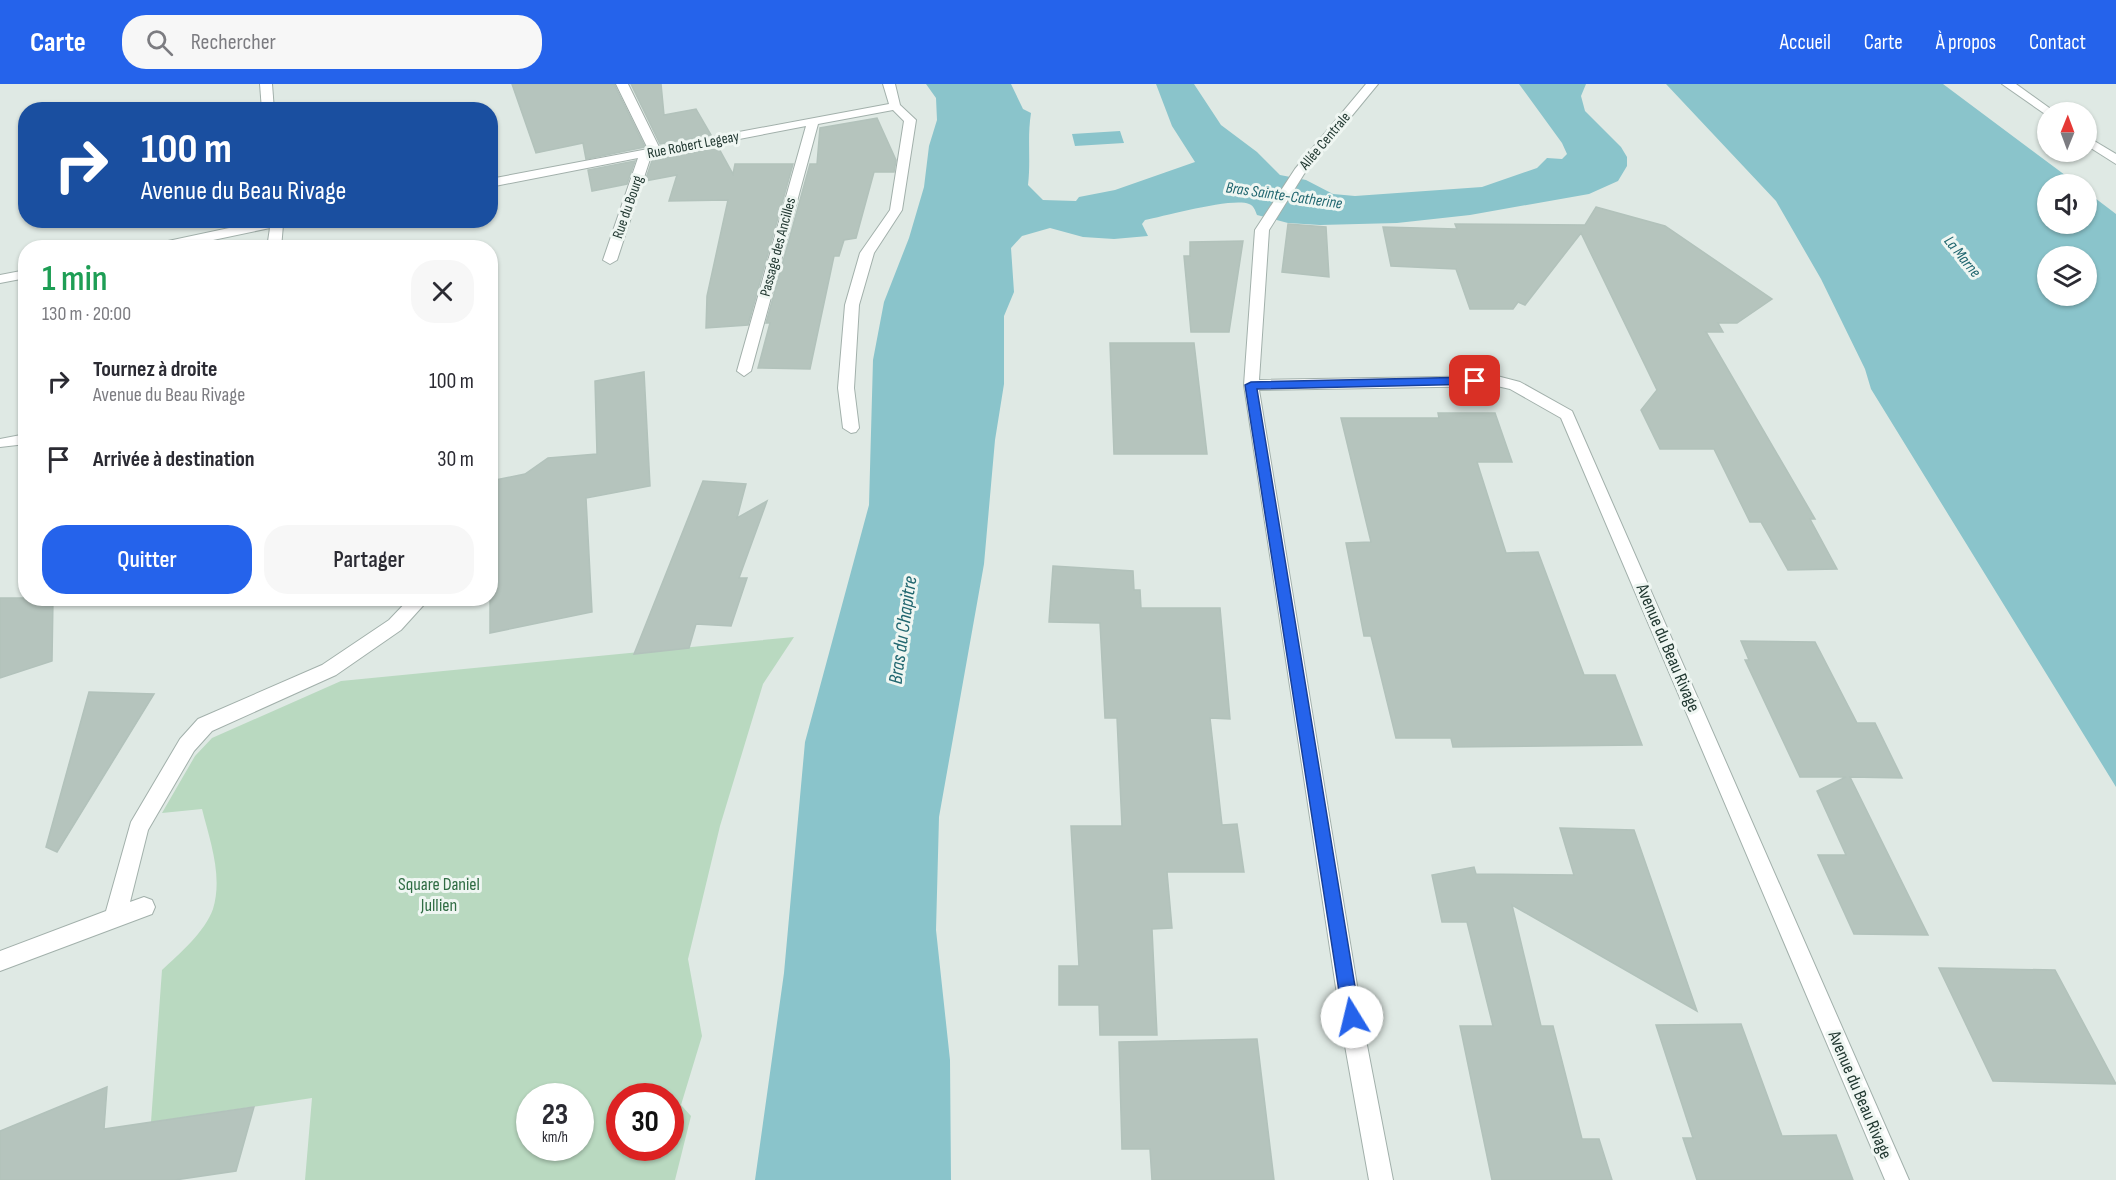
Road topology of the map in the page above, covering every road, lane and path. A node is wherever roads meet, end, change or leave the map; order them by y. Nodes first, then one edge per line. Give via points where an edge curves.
1 (266, 84) edge
2 (622, 84) edge
3 (889, 84) edge
4 (1372, 84) edge
5 (2008, 84) edge
6 (267, 102) edge
7 (2037, 104) edge
8 (895, 106) junction
9 (813, 122) junction
10 (2097, 147) edge
11 (651, 153) junction
12 (2116, 160) edge
13 (498, 182) edge
14 (248, 228) edge
15 (192, 240) edge
16 (610, 260) dead end
17 (18, 276) edge
18 (0, 279) edge
19 (744, 371) dead end
20 (1251, 385) junction
21 (851, 428) dead end
22 (18, 440) edge
23 (4, 443) dead end
24 (413, 606) edge
25 (144, 907) dead end
26 (115, 918) junction
27 (0, 961) edge
28 (1381, 1180) edge
29 (1897, 1180) edge

1 - 6 street
2 - 11 street
3 - 8 street
4 - 20 street, Allée Centrale via 1299,172 1262,230
5 - 7 street
8 - 9 street, Rue Robert Legeay
8 - 21 street via 910,120 896,210 867,253 852,304 846,388
9 - 11 street, Rue Robert Legeay
9 - 19 street, Passage des Ancilles
10 - 12 street
11 - 13 street, Rue Robert Legeay
11 - 16 street, Rue du Bourg
14 - 15 street
17 - 18 street
20 - 28 street via 1355,1040
20 - 29 street, Avenue du Beau Rivage via 1497,381 1515,385 1567,415
22 - 23 street
24 - 26 street via 395,625 329,670 205,725 187,745 138,828
25 - 26 street
26 - 27 street

